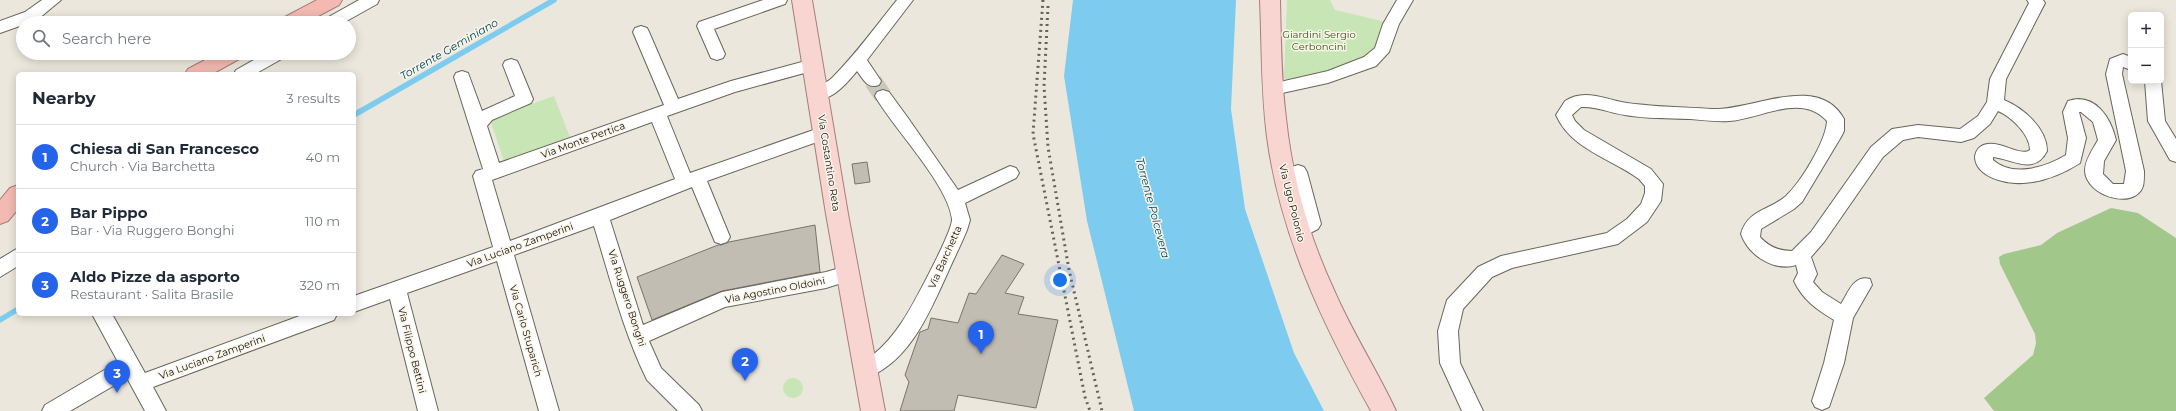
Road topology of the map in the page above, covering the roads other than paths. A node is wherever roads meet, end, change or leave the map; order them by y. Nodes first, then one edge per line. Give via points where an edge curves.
1 (53, 0) edge
2 (332, 0) edge
3 (370, 0) edge
4 (779, 0) edge
5 (802, 0) edge
6 (905, 0) edge
7 (1270, 0) edge
8 (1405, 0) edge
9 (2035, 0) edge
10 (31, 16) edge
11 (303, 16) edge
12 (343, 16) edge
13 (16, 21) edge
14 (0, 27) edge
15 (641, 32) dead end
16 (717, 54) dead end
17 (221, 60) edge
18 (266, 60) edge
19 (858, 60) junction
20 (2128, 62) edge
21 (511, 65) dead end
22 (814, 65) junction
23 (200, 72) edge
24 (245, 72) edge
25 (462, 77) dead end
26 (873, 81) tunnel mouth
27 (2153, 84) edge
28 (1273, 89) junction
29 (818, 94) junction
30 (883, 96) tunnel mouth
31 (1995, 103) junction
32 (666, 110) junction
33 (478, 124) junction
34 (825, 132) junction
35 (2176, 155) edge
36 (493, 172) junction
37 (1298, 172) dead end
38 (1010, 173) dead end
39 (691, 180) junction
40 (16, 196) edge
41 (954, 200) junction
42 (0, 215) edge
43 (600, 216) junction
44 (1298, 232) junction
45 (721, 238) dead end
46 (504, 251) junction
47 (1800, 255) junction
48 (16, 257) edge
49 (0, 269) edge
50 (848, 274) junction
51 (1863, 285) dead end
52 (397, 289) junction
53 (356, 303) edge
54 (103, 316) edge
55 (322, 316) edge
56 (1844, 316) junction
57 (638, 336) junction
58 (131, 365) junction
59 (866, 369) junction
60 (141, 384) junction
61 (1822, 401) dead end
62 (52, 411) edge
63 (156, 411) edge
64 (428, 411) edge
65 (549, 411) edge
66 (692, 411) edge
67 (873, 411) edge
68 (1384, 411) edge
69 (1473, 411) edge

1 - 10 street
2 - 11 highway
3 - 12 street
4 - 16 street via 705,26
5 - 22 main road, Via Costantino Reta
6 - 19 street
7 - 28 main road, Via Ugo Polonio
8 - 28 street via 1390,25 1386,44 1377,56 1361,66 1322,80
9 - 31 street via 2037,3 2034,11 1998,79
13 - 14 street
15 - 32 street
17 - 23 highway
18 - 24 street
19 - 26 street
19 - 29 street via 836,84
20 - 31 street via 2123,60 2116,63 2114,74 2134,171 2134,186 2126,192 2112,191 2097,183 2093,173 2095,162 2107,140 2104,122 2084,106 2074,105 2071,112 2077,138 2074,158 2061,168 2013,177 1987,166 1983,157 1987,151 1998,150 2028,158 2035,155 2038,150 2031,129 2008,109
21 - 33 street via 525,99 486,116
22 - 29 main road, Via Costantino Reta
22 - 32 street, Via Monte Pertica via 731,87
25 - 33 street
27 - 35 street via 2157,121
28 - 44 main road, Via Ugo Polonio via 1281,157
29 - 34 main road, Via Costantino Reta
30 - 41 street, Via Barchetta via 946,184
31 - 47 street via 1984,120 1961,136 1918,131 1898,134 1889,140 1877,152 1811,246
32 - 36 street, Via Monte Pertica
32 - 39 street via 659,119
33 - 36 street
34 - 39 street, Via Luciano Zamperini
34 - 50 main road, Via Costantino Reta
36 - 46 street via 482,176
37 - 44 street via 1312,224
38 - 41 street
39 - 43 street, Via Luciano Zamperini
39 - 45 street
40 - 42 highway
41 - 59 street, Via Barchetta via 961,214 959,227 924,305 887,355
43 - 46 street, Via Luciano Zamperini
43 - 57 street, Via Ruggero Bonghi
44 - 68 main road, Via Ugo Polonio via 1345,344
46 - 52 street, Via Luciano Zamperini
46 - 65 street, Via Carlo Stuparich
47 - 56 street via 1806,264 1808,274 1803,281 1808,291 1821,303
47 - 69 street via 1794,259 1782,259 1766,254 1750,234 1756,223 1793,201 1835,131 1836,119 1827,109 1803,100 1736,115 1661,113 1618,108 1588,101 1575,103 1569,106 1564,115 1568,125 1582,138 1642,170 1654,184 1654,196 1643,214 1626,231 1616,236 1508,261 1485,272 1469,288 1454,306 1448,331 1450,362
48 - 49 street
50 - 57 street, Via Agostino Oldoini via 722,300
50 - 59 main road, Via Costantino Reta
51 - 56 street
52 - 53 street, Via Luciano Zamperini
52 - 64 street, Via Filippo Bettini
54 - 58 street
55 - 60 street, Via Luciano Zamperini
56 - 61 street via 1834,363
57 - 66 street, Via Ruggero Bonghi via 654,374
58 - 60 street
58 - 62 street
59 - 67 main road, Via Costantino Reta
60 - 63 street

